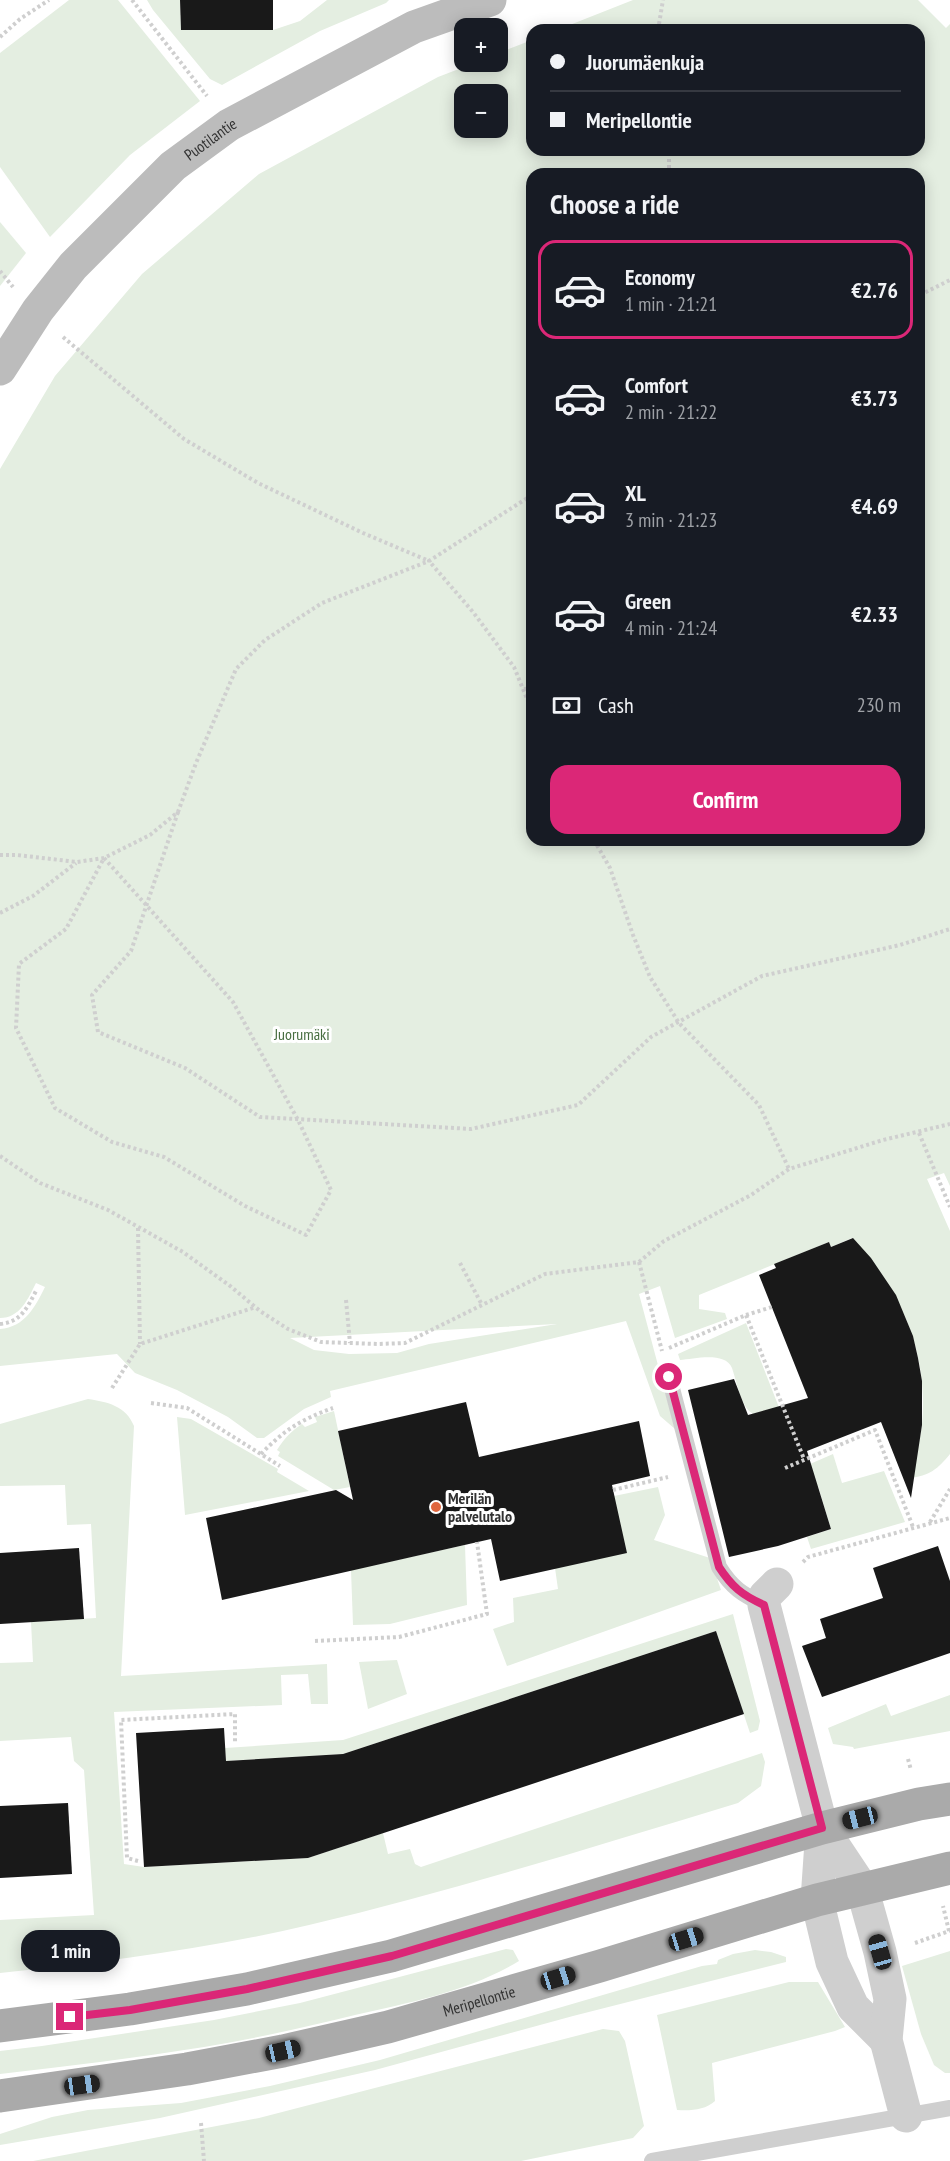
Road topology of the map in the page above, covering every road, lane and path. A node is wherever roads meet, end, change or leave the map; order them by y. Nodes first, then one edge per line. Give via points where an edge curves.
1 (49, 0) edge
2 (132, 0) edge
3 (490, 0) edge
4 (663, 0) edge
5 (659, 24) edge
6 (0, 37) edge
7 (212, 102) dead end
8 (0, 271) edge
9 (950, 280) edge
10 (16, 291) dead end
11 (925, 292) edge
12 (62, 336) dead end
13 (0, 369) edge
14 (526, 499) edge
15 (429, 561) junction
16 (524, 689) joint
17 (526, 694) edge
18 (178, 812) junction
19 (597, 846) edge
20 (0, 855) edge
21 (104, 858) junction
22 (77, 862) junction
23 (146, 906) junction
24 (0, 914) edge
25 (950, 929) edge
26 (679, 1023) junction
27 (298, 1120) junction
28 (950, 1124) edge
29 (920, 1132) junction
30 (0, 1156) edge
31 (789, 1169) junction
32 (950, 1207) edge
33 (138, 1227) junction
34 (639, 1262) junction
35 (460, 1263) dead end
36 (36, 1291) dead end
37 (346, 1300) dead end
38 (482, 1305) junction
39 (256, 1307) junction
40 (772, 1307) dead end
41 (746, 1315) junction
42 (0, 1324) edge
43 (350, 1343) junction
44 (140, 1344) junction
45 (662, 1352) junction
46 (669, 1377) joint
47 (112, 1388) dead end
48 (151, 1403) dead end
49 (333, 1408) dead end
50 (261, 1454) junction
51 (804, 1459) junction
52 (280, 1466) dead end
53 (785, 1468) dead end
54 (673, 1476) dead end
55 (950, 1489) edge
56 (613, 1490) dead end
57 (950, 1518) edge
58 (930, 1523) junction
59 (913, 1527) junction
60 (477, 1542) dead end
61 (771, 1594) junction
62 (315, 1641) dead end
63 (235, 1742) dead end
64 (950, 1799) edge
65 (822, 1828) junction
66 (138, 1861) dead end
67 (950, 1868) edge
68 (862, 1888) junction
69 (816, 1900) junction
70 (0, 2026) edge
71 (886, 2040) junction
72 (0, 2096) edge
73 (950, 2108) edge
74 (906, 2116) junction
75 (201, 2123) dead end
76 (677, 2159) edge
77 (204, 2161) edge
78 (652, 2161) edge

1 - 6 path
2 - 7 path
3 - 13 street, Puotilantie via 394,37 229,125 173,166 73,266 38,310
4 - 5 path
8 - 10 path
9 - 11 path
12 - 15 path via 184,439 258,483
14 - 15 path
15 - 16 path via 514,667
15 - 18 path via 322,603 266,639 236,669
16 - 17 path
18 - 21 path via 150,835
18 - 23 path
19 - 26 path via 610,868 650,977
20 - 22 path
21 - 22 path
21 - 23 path
21 - 27 path via 66,930 19,964 16,1028 54,1108 112,1142 164,1157 245,1206 306,1235 330,1190
22 - 24 path via 33,896
23 - 27 path via 233,1002
23 - 27 path via 131,951 92,996 98,1032 185,1068 260,1117
25 - 26 path via 900,945 762,976
26 - 27 path via 651,1037 578,1105 471,1129
26 - 31 path via 759,1105
28 - 29 path
29 - 31 path
29 - 32 path
30 - 33 path via 40,1183 108,1210
31 - 34 path via 751,1195 664,1241
33 - 39 path via 183,1252
33 - 44 path
34 - 38 path via 545,1274
34 - 45 path
35 - 38 path
36 - 42 path via 24,1313 14,1321
37 - 43 path
38 - 43 path via 405,1343
39 - 43 path via 288,1329 321,1342
39 - 44 path
40 - 41 path
41 - 45 path
41 - 51 path
44 - 47 path
45 - 46 path
46 - 61 lane via 719,1567 742,1594
48 - 50 path via 186,1408
49 - 50 path via 292,1426
50 - 52 path
51 - 53 path
51 - 59 path via 875,1430
54 - 56 path
55 - 58 path
57 - 58 path
58 - 59 path
59 - 61 path via 808,1557
60 - 62 path via 487,1614 399,1637
61 - 65 street
63 - 66 path via 234,1714 120,1720 126,1858
64 - 65 main road
65 - 68 street
65 - 69 street
65 - 70 main road via 392,1956 247,1989 130,2010
67 - 68 main road, Meripellontie
68 - 69 main road, Meripellontie
68 - 71 street via 890,1999
69 - 71 street via 832,1962 853,2007
69 - 72 main road, Meripellontie via 388,2027 186,2069
71 - 74 street
73 - 74 lane
74 - 76 lane
75 - 77 path
76 - 78 lane

